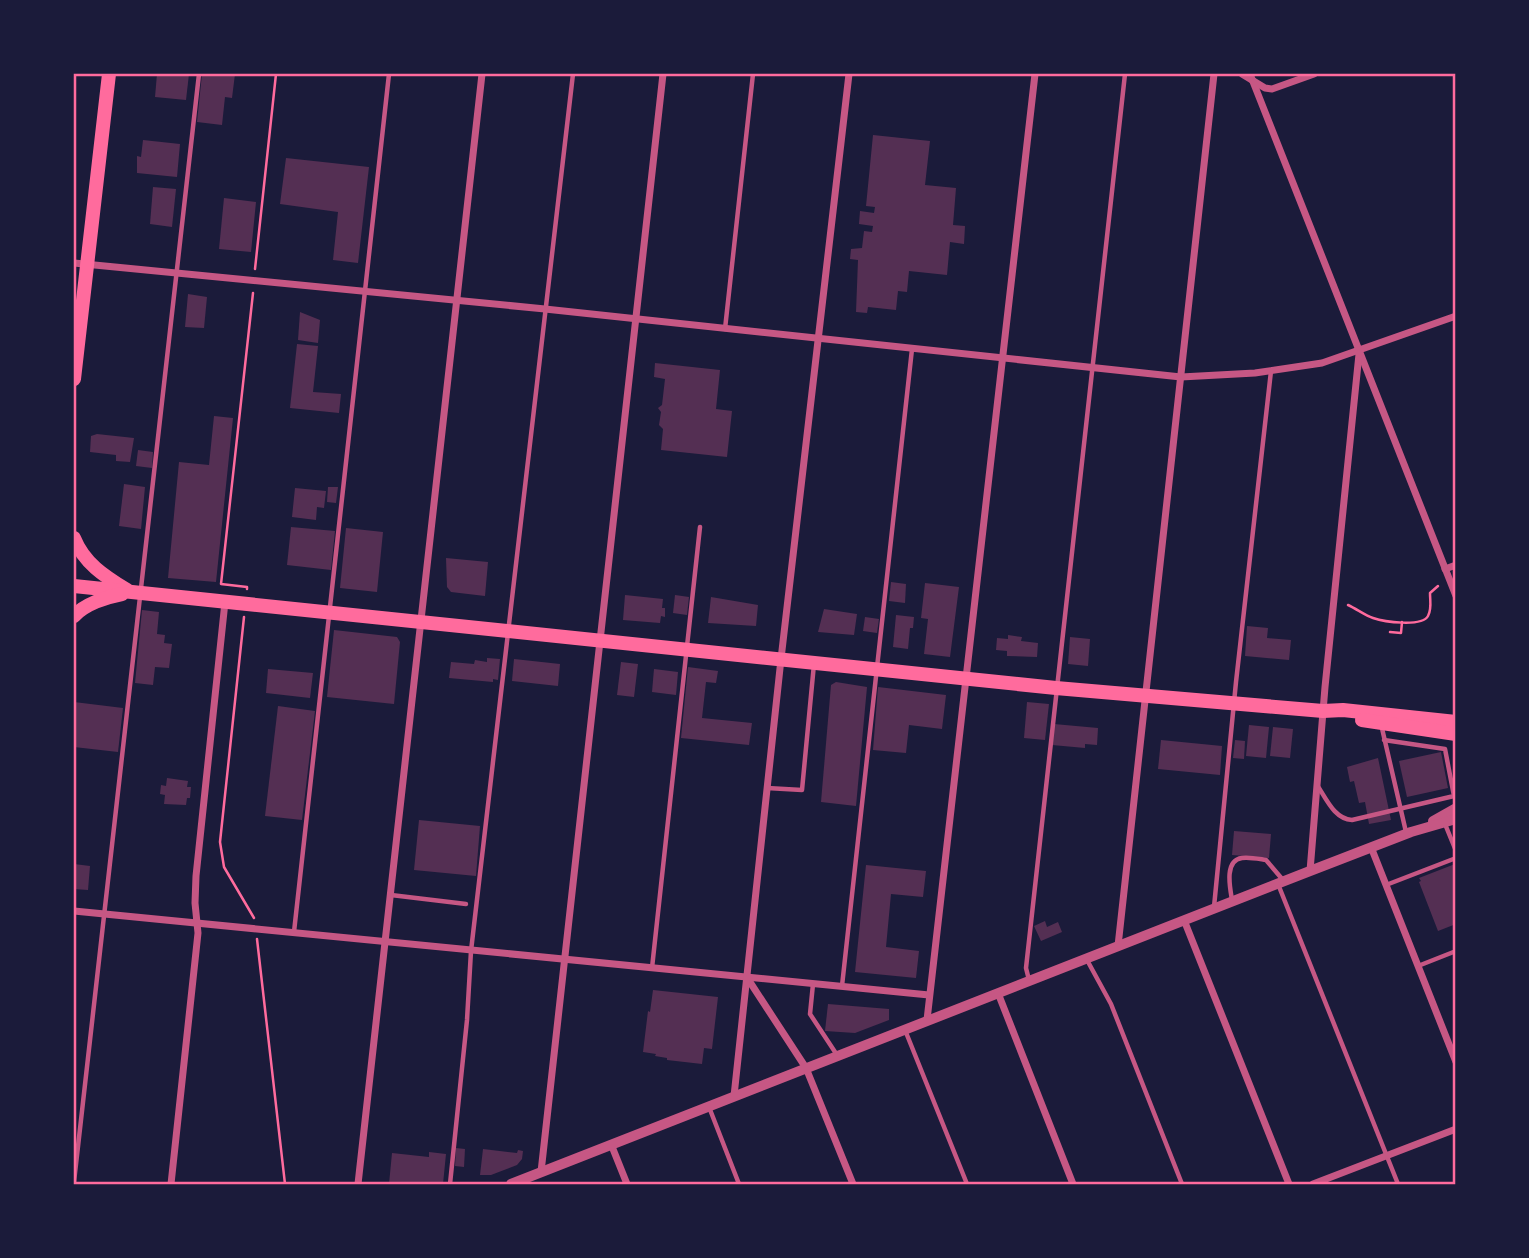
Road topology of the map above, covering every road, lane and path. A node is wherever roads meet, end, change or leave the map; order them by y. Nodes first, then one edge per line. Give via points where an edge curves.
1 (109, 74) edge
2 (199, 74) edge
3 (276, 74) edge
4 (389, 74) edge
5 (482, 74) edge
6 (572, 74) edge
7 (663, 74) edge
8 (753, 74) edge
9 (849, 74) edge
10 (1035, 74) edge
11 (1125, 74) edge
12 (1214, 74) edge
13 (1242, 74) edge
14 (1250, 74) edge
15 (1314, 74) edge
16 (1254, 83) junction
17 (80, 264) edge
18 (177, 274) junction
19 (254, 282) junction
20 (365, 292) junction
21 (456, 302) junction
22 (545, 309) junction
23 (78, 312) edge
24 (1455, 316) edge
25 (636, 320) junction
26 (725, 329) junction
27 (819, 338) junction
28 (912, 349) junction
29 (1359, 350) junction
30 (1004, 359) junction
31 (1092, 368) junction
32 (1271, 371) junction
33 (1181, 377) junction
34 (74, 379) edge
35 (700, 527) dead end
36 (74, 538) edge
37 (1455, 565) edge
38 (1445, 569) junction
39 (74, 586) edge
40 (1438, 586) dead end
41 (136, 592) junction
42 (1455, 596) edge
43 (225, 602) junction
44 (246, 604) junction
45 (1348, 605) dead end
46 (331, 613) junction
47 (74, 617) edge
48 (1378, 620) junction
49 (1424, 621) junction
50 (419, 622) junction
51 (1402, 622) junction
52 (1378, 625) dead end
53 (1426, 627) dead end
54 (508, 631) junction
55 (1390, 632) dead end
56 (599, 640) junction
57 (686, 649) junction
58 (780, 659) junction
59 (814, 663) junction
60 (878, 670) junction
61 (967, 678) junction
62 (1056, 688) junction
63 (1146, 695) junction
64 (1234, 702) junction
65 (1323, 711) junction
66 (1379, 719) junction
67 (1455, 722) edge
68 (1435, 725) junction
69 (1455, 734) edge
70 (1384, 740) junction
71 (1435, 748) junction
72 (1317, 784) junction
73 (767, 788) junction
74 (1455, 808) edge
75 (1400, 809) junction
76 (1447, 819) edge
77 (1409, 833) junction
78 (1371, 848) junction
79 (1455, 851) edge
80 (1455, 858) edge
81 (1310, 871) junction
82 (1281, 882) junction
83 (1386, 885) junction
84 (390, 894) junction
85 (1232, 901) junction
86 (466, 904) dead end
87 (1214, 908) junction
88 (74, 911) edge
89 (104, 914) junction
90 (1184, 920) junction
91 (197, 923) junction
92 (256, 928) junction
93 (294, 933) junction
94 (385, 943) junction
95 (1118, 946) junction
96 (471, 951) junction
97 (1455, 951) edge
98 (1086, 958) junction
99 (563, 960) junction
100 (1418, 967) junction
101 (652, 969) junction
102 (747, 978) junction
103 (1030, 981) junction
104 (813, 984) junction
105 (842, 987) junction
106 (998, 993) junction
107 (929, 995) junction
108 (928, 1020) junction
109 (905, 1029) junction
110 (837, 1056) junction
111 (1455, 1062) edge
112 (806, 1068) junction
113 (734, 1096) junction
114 (708, 1106) junction
115 (1455, 1129) edge
116 (611, 1144) junction
117 (1386, 1156) junction
118 (541, 1172) junction
119 (74, 1182) edge
120 (170, 1185) edge
121 (285, 1185) edge
122 (358, 1185) edge
123 (450, 1185) edge
124 (511, 1185) edge
125 (627, 1185) edge
126 (739, 1185) edge
127 (853, 1185) edge
128 (967, 1185) edge
129 (1073, 1185) edge
130 (1182, 1185) edge
131 (1289, 1185) edge
132 (1313, 1185) edge
133 (1398, 1185) edge

1 - 17 main road
2 - 18 lane
3 - 19 path
4 - 20 lane
5 - 21 street
6 - 22 lane
7 - 25 street
8 - 26 lane
9 - 27 street
10 - 30 street
11 - 31 lane
12 - 33 street
13 - 16 street
14 - 16 street
15 - 16 street via 1272,89
16 - 29 street
17 - 18 street
17 - 23 main road
18 - 19 street
18 - 41 lane
19 - 20 street
19 - 44 path via 221,584 247,587
20 - 21 street
20 - 46 lane
21 - 22 street
21 - 50 street
22 - 25 street
22 - 54 lane
23 - 34 main road
24 - 29 street
25 - 26 street
25 - 56 street
26 - 27 street
27 - 28 street
27 - 58 street
28 - 30 street
28 - 60 lane
29 - 32 street via 1322,363
29 - 38 street
29 - 65 street
30 - 31 street
30 - 61 street
31 - 33 street
31 - 62 lane
32 - 33 street
32 - 64 lane
33 - 63 street
35 - 57 lane
36 - 41 main road via 100,575
37 - 38 street
38 - 42 street
39 - 41 main road
40 - 49 path via 1431,590 1430,613
41 - 43 main road
41 - 47 main road via 111,596
41 - 89 lane
43 - 44 main road
43 - 91 street via 196,876
44 - 46 main road
44 - 92 path via 220,842 224,867
45 - 48 path
46 - 50 main road
46 - 93 lane
48 - 51 path
48 - 52 path
49 - 51 path
49 - 53 path
50 - 54 main road
50 - 84 street
51 - 55 path via 1401,633
54 - 56 main road
54 - 96 lane
56 - 57 main road
56 - 99 street
57 - 58 main road
57 - 101 lane
58 - 59 main road
58 - 73 street
59 - 60 main road
59 - 73 lane via 802,790
60 - 61 main road
60 - 105 lane
61 - 62 main road
61 - 107 street
62 - 63 main road
62 - 103 lane via 1026,968
63 - 64 main road
63 - 95 street
64 - 65 main road
64 - 87 lane
65 - 66 main road via 1343,709
65 - 72 street
66 - 68 main road
66 - 70 lane
67 - 68 main road
68 - 69 main road
68 - 71 lane
70 - 71 lane
70 - 75 lane
71 - 75 lane via 1444,749 1454,796
72 - 75 lane via 1345,820
72 - 81 street
73 - 102 street
74 - 76 street
75 - 77 lane
76 - 77 street
76 - 79 lane
77 - 78 street
78 - 81 street
78 - 83 street
80 - 83 lane
81 - 82 street
82 - 85 street
82 - 85 lane via 1266,860 1235,860 1229,881
82 - 117 lane
83 - 100 street
84 - 86 lane
84 - 94 street
85 - 87 street
87 - 90 street
88 - 89 street
89 - 91 street
89 - 119 lane
90 - 95 street
90 - 131 street
91 - 92 street
91 - 120 street
92 - 93 street
92 - 121 path
93 - 94 street
94 - 96 street
94 - 122 street
95 - 98 street
96 - 99 street
96 - 123 lane
97 - 100 lane
98 - 103 street
98 - 130 lane via 1111,1004
99 - 101 street
99 - 118 street
100 - 111 street
101 - 102 street
102 - 104 street
102 - 112 street
102 - 113 street
103 - 106 street
104 - 105 street
104 - 110 lane via 810,1014
105 - 107 street
106 - 108 street
106 - 129 street
107 - 108 street
108 - 109 street
109 - 110 street
109 - 128 lane
110 - 112 street
112 - 113 street
112 - 127 street
113 - 114 street
114 - 116 street
114 - 126 lane
115 - 117 street
116 - 118 street
116 - 125 street
117 - 132 street
117 - 133 lane
118 - 124 street

